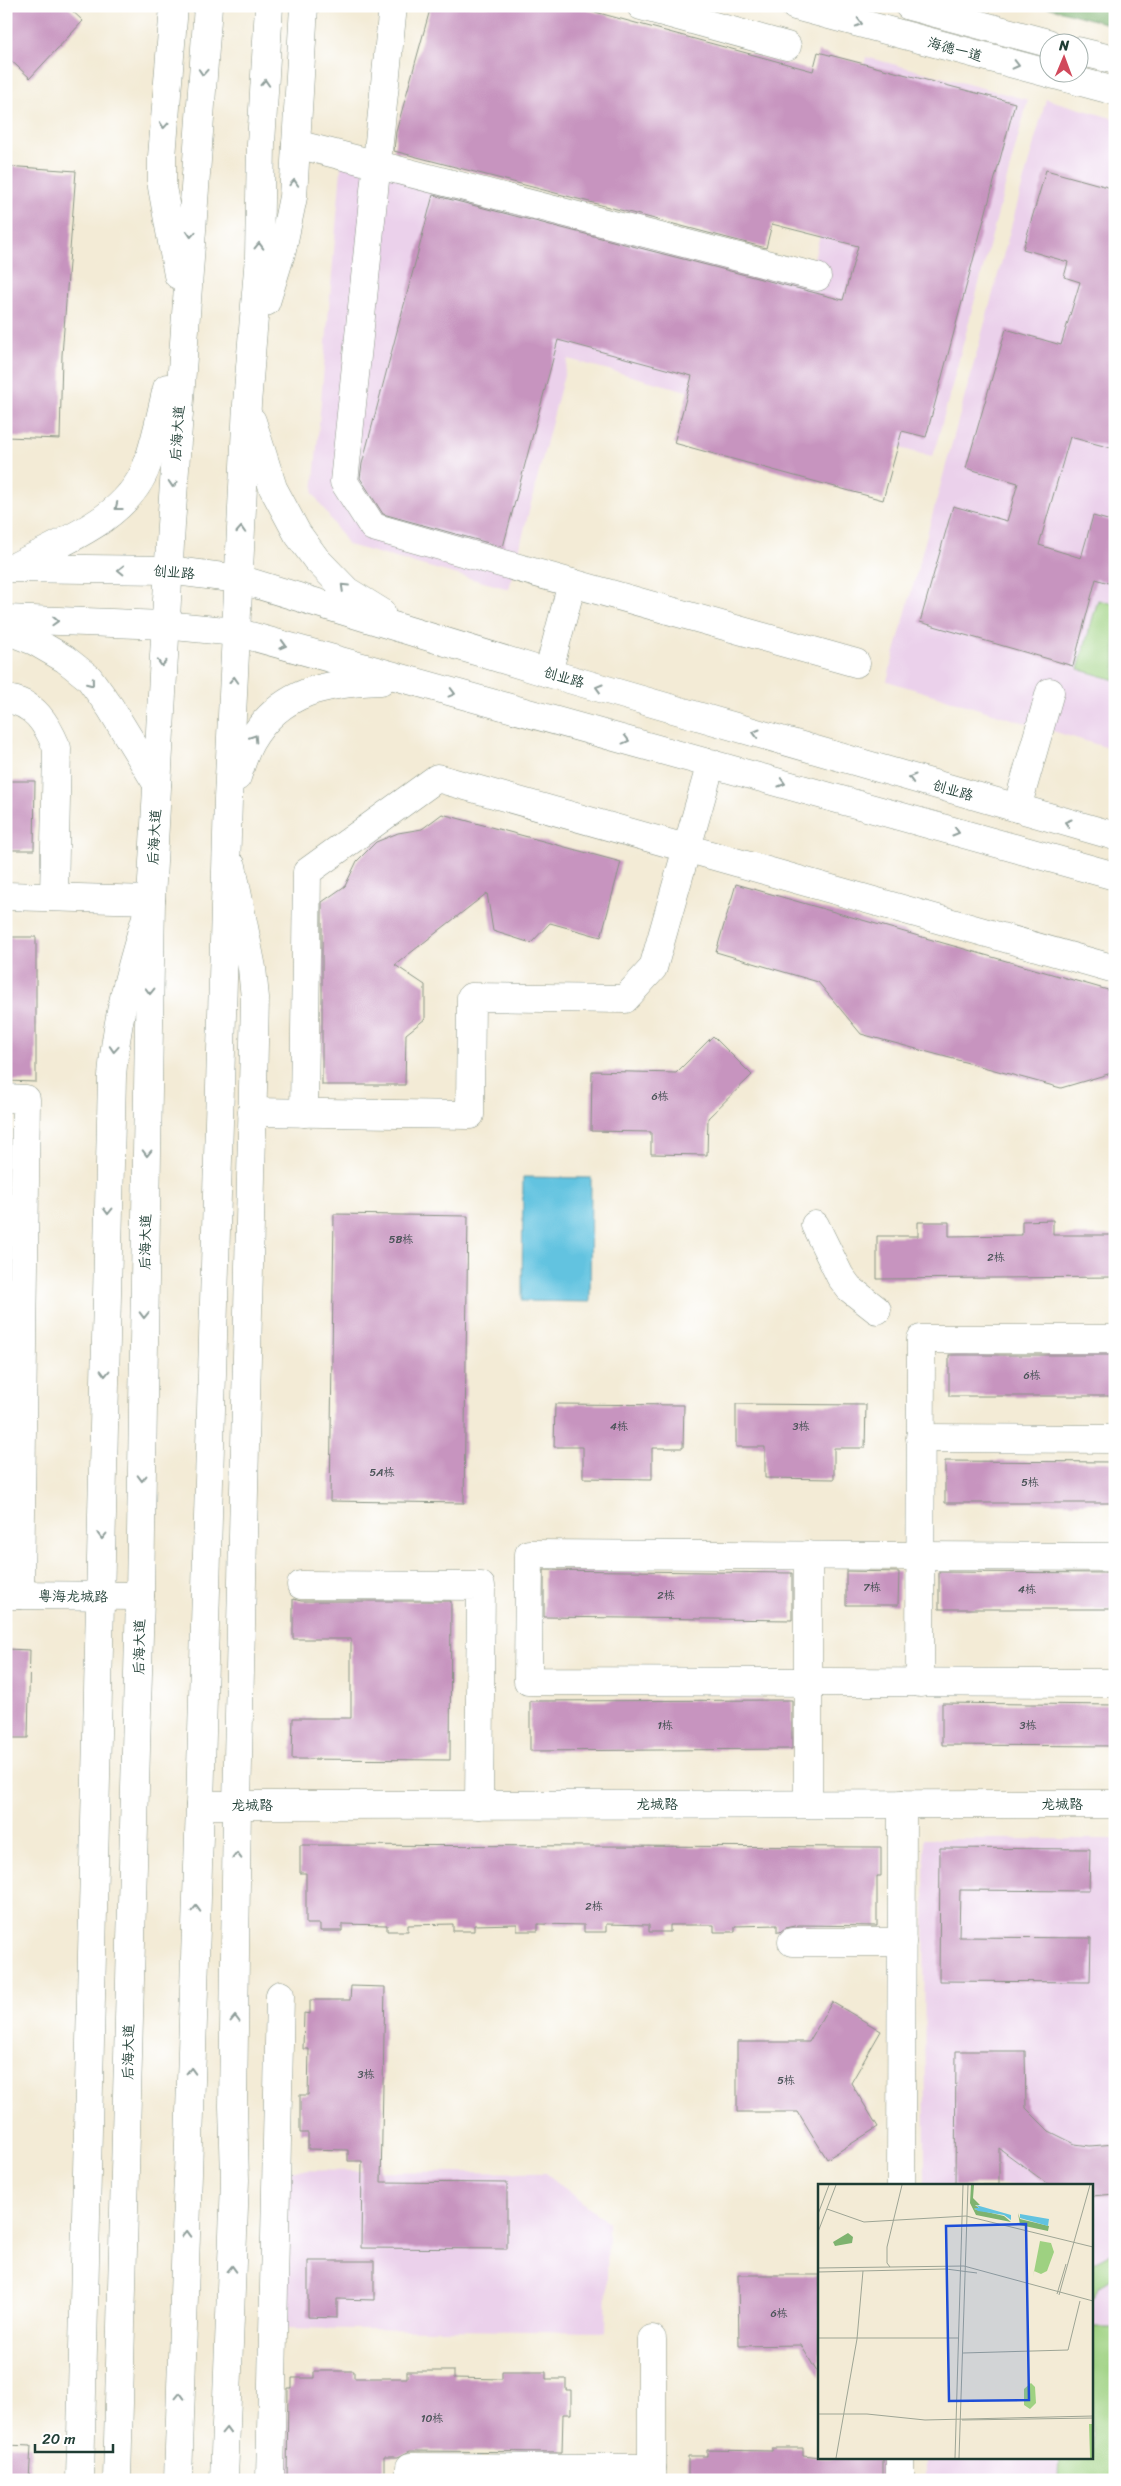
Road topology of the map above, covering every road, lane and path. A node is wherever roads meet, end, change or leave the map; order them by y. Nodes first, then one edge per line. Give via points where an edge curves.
1 (174, 6) edge
2 (202, 6) edge
3 (208, 6) edge
4 (304, 6) edge
5 (393, 6) edge
6 (640, 6) edge
7 (795, 6) edge
8 (909, 6) edge
9 (270, 9) edge
10 (952, 12) edge
11 (206, 39) junction
12 (1038, 40) edge
13 (786, 46) dead end
14 (947, 47) junction
15 (1088, 53) edge
16 (1115, 60) edge
17 (1115, 91) edge
18 (296, 144) junction
19 (377, 164) junction
20 (817, 277) dead end
21 (185, 315) junction
22 (251, 349) junction
23 (247, 404) junction
24 (10, 568) edge
25 (168, 570) junction
26 (239, 579) junction
27 (572, 584) junction
28 (6, 619) edge
29 (164, 625) junction
30 (6, 630) edge
31 (236, 632) junction
32 (414, 632) junction
33 (856, 663) dead end
34 (548, 673) junction
35 (405, 680) junction
36 (1050, 692) dead end
37 (6, 699) edge
38 (711, 764) junction
39 (157, 784) junction
40 (228, 799) junction
41 (1017, 808) junction
42 (1115, 836) edge
43 (227, 845) junction
44 (686, 849) junction
45 (1115, 876) edge
46 (6, 896) edge
47 (54, 896) junction
48 (151, 900) junction
49 (1115, 969) edge
50 (6, 1098) edge
51 (252, 1112) junction
52 (304, 1113) junction
53 (815, 1225) dead end
54 (877, 1310) dead end
55 (1115, 1339) edge
56 (920, 1438) junction
57 (1115, 1439) edge
58 (808, 1555) junction
59 (920, 1556) junction
60 (1115, 1557) edge
61 (301, 1585) dead end
62 (13, 1595) edge
63 (101, 1596) junction
64 (140, 1596) junction
65 (808, 1682) junction
66 (920, 1683) junction
67 (1115, 1683) edge
68 (808, 1804) junction
69 (902, 1804) junction
70 (1115, 1804) edge
71 (200, 1805) junction
72 (237, 1805) junction
73 (480, 1805) junction
74 (792, 1942) dead end
75 (902, 1942) junction
76 (280, 1994) dead end
77 (901, 2184) edge
78 (652, 2339) dead end
79 (900, 2458) edge
80 (652, 2474) edge
81 (80, 2480) edge
82 (117, 2480) edge
83 (178, 2480) edge
84 (224, 2480) edge
85 (270, 2480) edge
86 (410, 2480) edge
87 (900, 2480) edge

1 -> 21 main road via 162,187
2 - 11 main road
3 - 11 main road, 后海大道
4 - 18 main road
5 - 19 main road
6 - 13 main road
7 -> 14 main road, 海德一道
8 - 10 main road
22 -> 9 main road via 259,256 261,144
10 - 12 main road
10 - 14 main road
11 -> 21 main road, 后海大道
14 -> 17 main road, 海德一道
15 - 16 main road
18 - 19 main road
22 -> 18 main road via 288,227
19 - 20 main road
19 - 27 main road via 344,482 373,526
21 -> 24 main road via 147,466 135,489 122,505 86,528
21 -> 25 main road, 后海大道
22 - 23 main road
26 -> 23 main road
32 -> 23 main road via 347,591 316,559 297,533 273,488
25 -> 24 main road, 创业路
25 - 26 main road, 创业路
25 - 29 main road, 后海大道
26 - 31 main road
26 - 32 main road, 创业路
27 - 33 main road
27 - 34 main road
28 -> 29 main road
29 - 31 main road
29 -> 39 main road, 后海大道
30 -> 39 main road via 34,641 89,678
31 -> 35 main road
40 -> 31 main road
32 - 34 main road, 创业路
41 -> 34 main road, 创业路
35 -> 38 main road
40 -> 35 main road via 250,741 283,704 306,692 340,682
36 - 41 main road
37 - 47 main road via 34,710 48,727 56,748
38 - 44 main road
38 -> 45 main road
39 - 48 main road, 后海大道
40 - 43 main road
42 -> 41 main road, 创业路
43 - 51 main road via 253,975
43 - 71 main road
44 - 49 main road
44 - 52 main road via 653,968 625,999 471,997 470,1115
44 - 52 main road via 436,778 308,872
46 - 47 main road
47 - 48 main road
48 -> 63 main road via 122,998 114,1052
48 -> 64 main road, 后海大道
50 - 62 main road via 26,1099
51 - 52 main road
51 - 72 main road
53 - 54 main road via 840,1276 849,1288
55 - 56 main road via 921,1339
56 - 57 main road
56 - 59 main road
58 - 59 main road
58 - 65 main road
58 - 65 main road via 529,1554 528,1681
59 - 60 main road
59 - 66 main road
61 - 73 main road via 481,1586
62 - 63 main road, 粤海龙城路
63 - 64 main road, 粤海龙城路
63 - 81 main road
64 - 82 main road, 后海大道
65 - 66 main road
65 - 68 main road
66 - 67 main road
68 - 69 main road, 龙城路
68 - 73 main road, 龙城路
69 - 70 main road, 龙城路
69 - 75 main road
71 - 72 main road, 龙城路
83 -> 71 main road
72 - 73 main road, 龙城路
84 -> 72 main road via 235,2180
74 - 75 main road
75 - 77 main road
76 - 85 main road
78 - 80 main road
79 - 87 main road
80 - 86 main road via 410,2467

